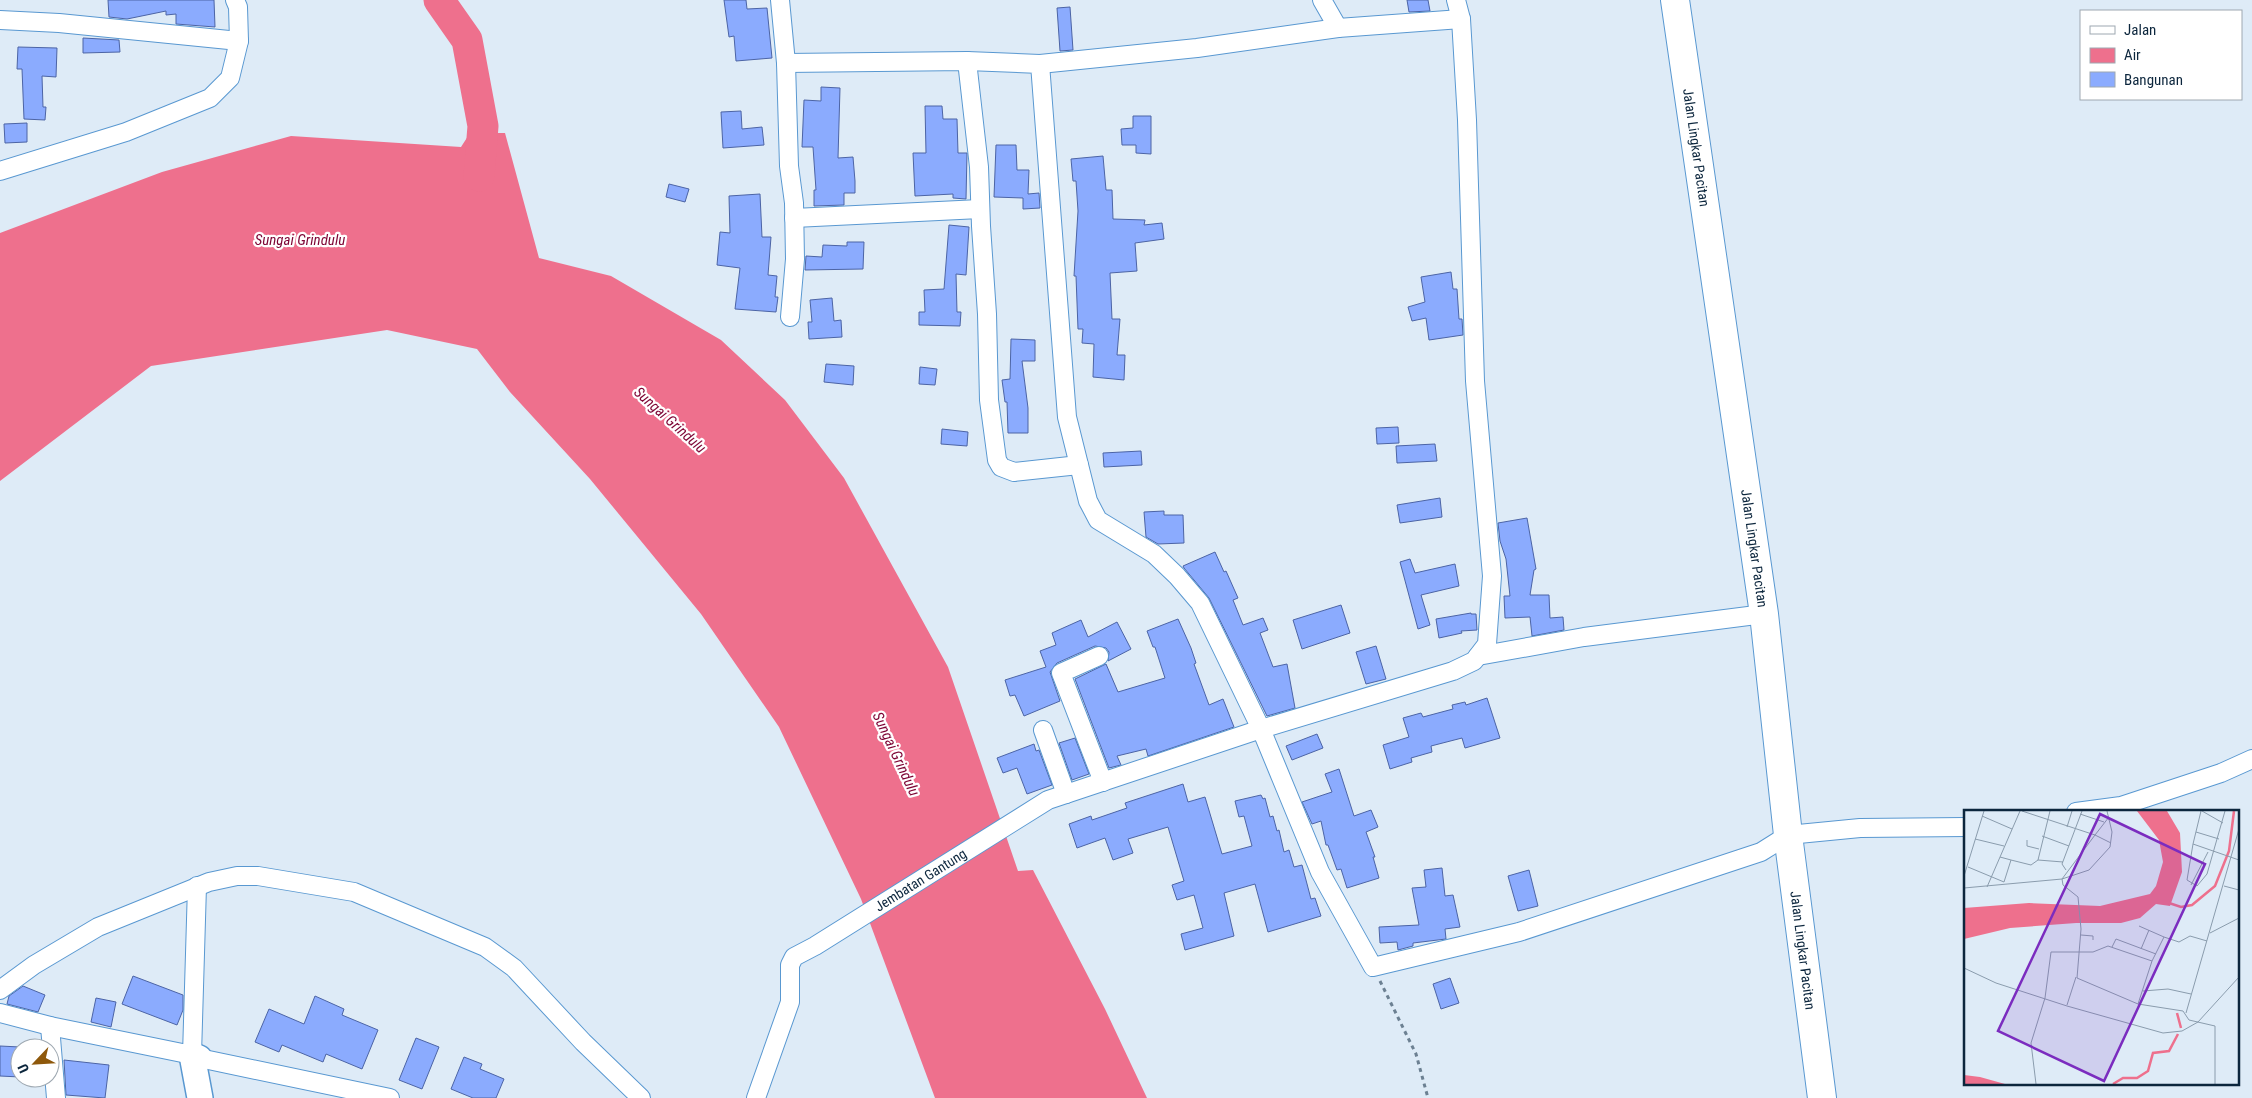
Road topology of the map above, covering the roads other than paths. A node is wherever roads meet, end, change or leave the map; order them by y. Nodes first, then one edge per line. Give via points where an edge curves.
1 (235, 0) edge
2 (780, 0) edge
3 (1322, 0) edge
4 (1456, 0) edge
5 (1675, 0) edge
6 (1460, 19) junction
7 (0, 20) edge
8 (1338, 28) junction
9 (239, 41) junction
10 (967, 60) junction
11 (786, 63) junction
12 (1040, 64) junction
13 (0, 171) edge
14 (980, 209) junction
15 (794, 218) junction
16 (790, 317) dead end
17 (1079, 466) junction
18 (1764, 614) junction
19 (1100, 656) dead end
20 (1478, 656) junction
21 (1261, 729) junction
22 (1043, 730) dead end
23 (2252, 759) edge
24 (1103, 782) junction
25 (1066, 794) junction
26 (2091, 810) edge
27 (1964, 827) edge
28 (1788, 835) junction
29 (197, 886) junction
30 (0, 990) edge
31 (0, 1013) edge
32 (50, 1026) junction
33 (196, 1057) junction
34 (56, 1098) edge
35 (200, 1098) edge
36 (390, 1098) edge
37 (640, 1098) edge
38 (756, 1098) edge
39 (1822, 1098) edge

1 - 9 street
2 - 11 street
3 - 8 street
4 - 6 street
5 - 18 highway, Jalan Lingkar Pacitan
6 - 8 street
6 - 20 street via 1467,120 1475,381 1492,576 1487,644
7 - 9 street
8 - 12 street via 1197,48
9 - 13 street via 230,78 210,98 126,132
10 - 11 street
10 - 12 street
10 - 14 street via 979,166
11 - 15 street
12 - 17 street via 1067,417
14 - 15 street
14 - 17 street via 989,400 997,460 1002,467 1014,472
15 - 16 street via 795,258
17 - 21 street via 1088,501 1098,520 1154,554 1200,603
18 - 20 street via 1584,637
18 - 28 highway, Jalan Lingkar Pacitan
19 - 24 street via 1061,673
20 - 21 street, Jembatan Gantung via 1474,662 1453,671
21 - 24 street, Jembatan Gantung
21 - 28 street via 1320,872 1373,967 1519,932 1760,852
22 - 25 street
23 - 26 street via 2221,773 2121,806
24 - 25 street, Jembatan Gantung
25 - 38 street, Jembatan Gantung via 1048,800 794,957 790,965 790,1002
27 - 28 street via 1860,828
28 - 39 highway, Jalan Lingkar Pacitan
29 - 30 street via 98,927 34,965
29 - 33 street
29 - 37 street via 237,876 258,876 354,892 485,947 514,968
31 - 32 street
32 - 33 street
32 - 34 street
33 - 35 street
33 - 36 street

